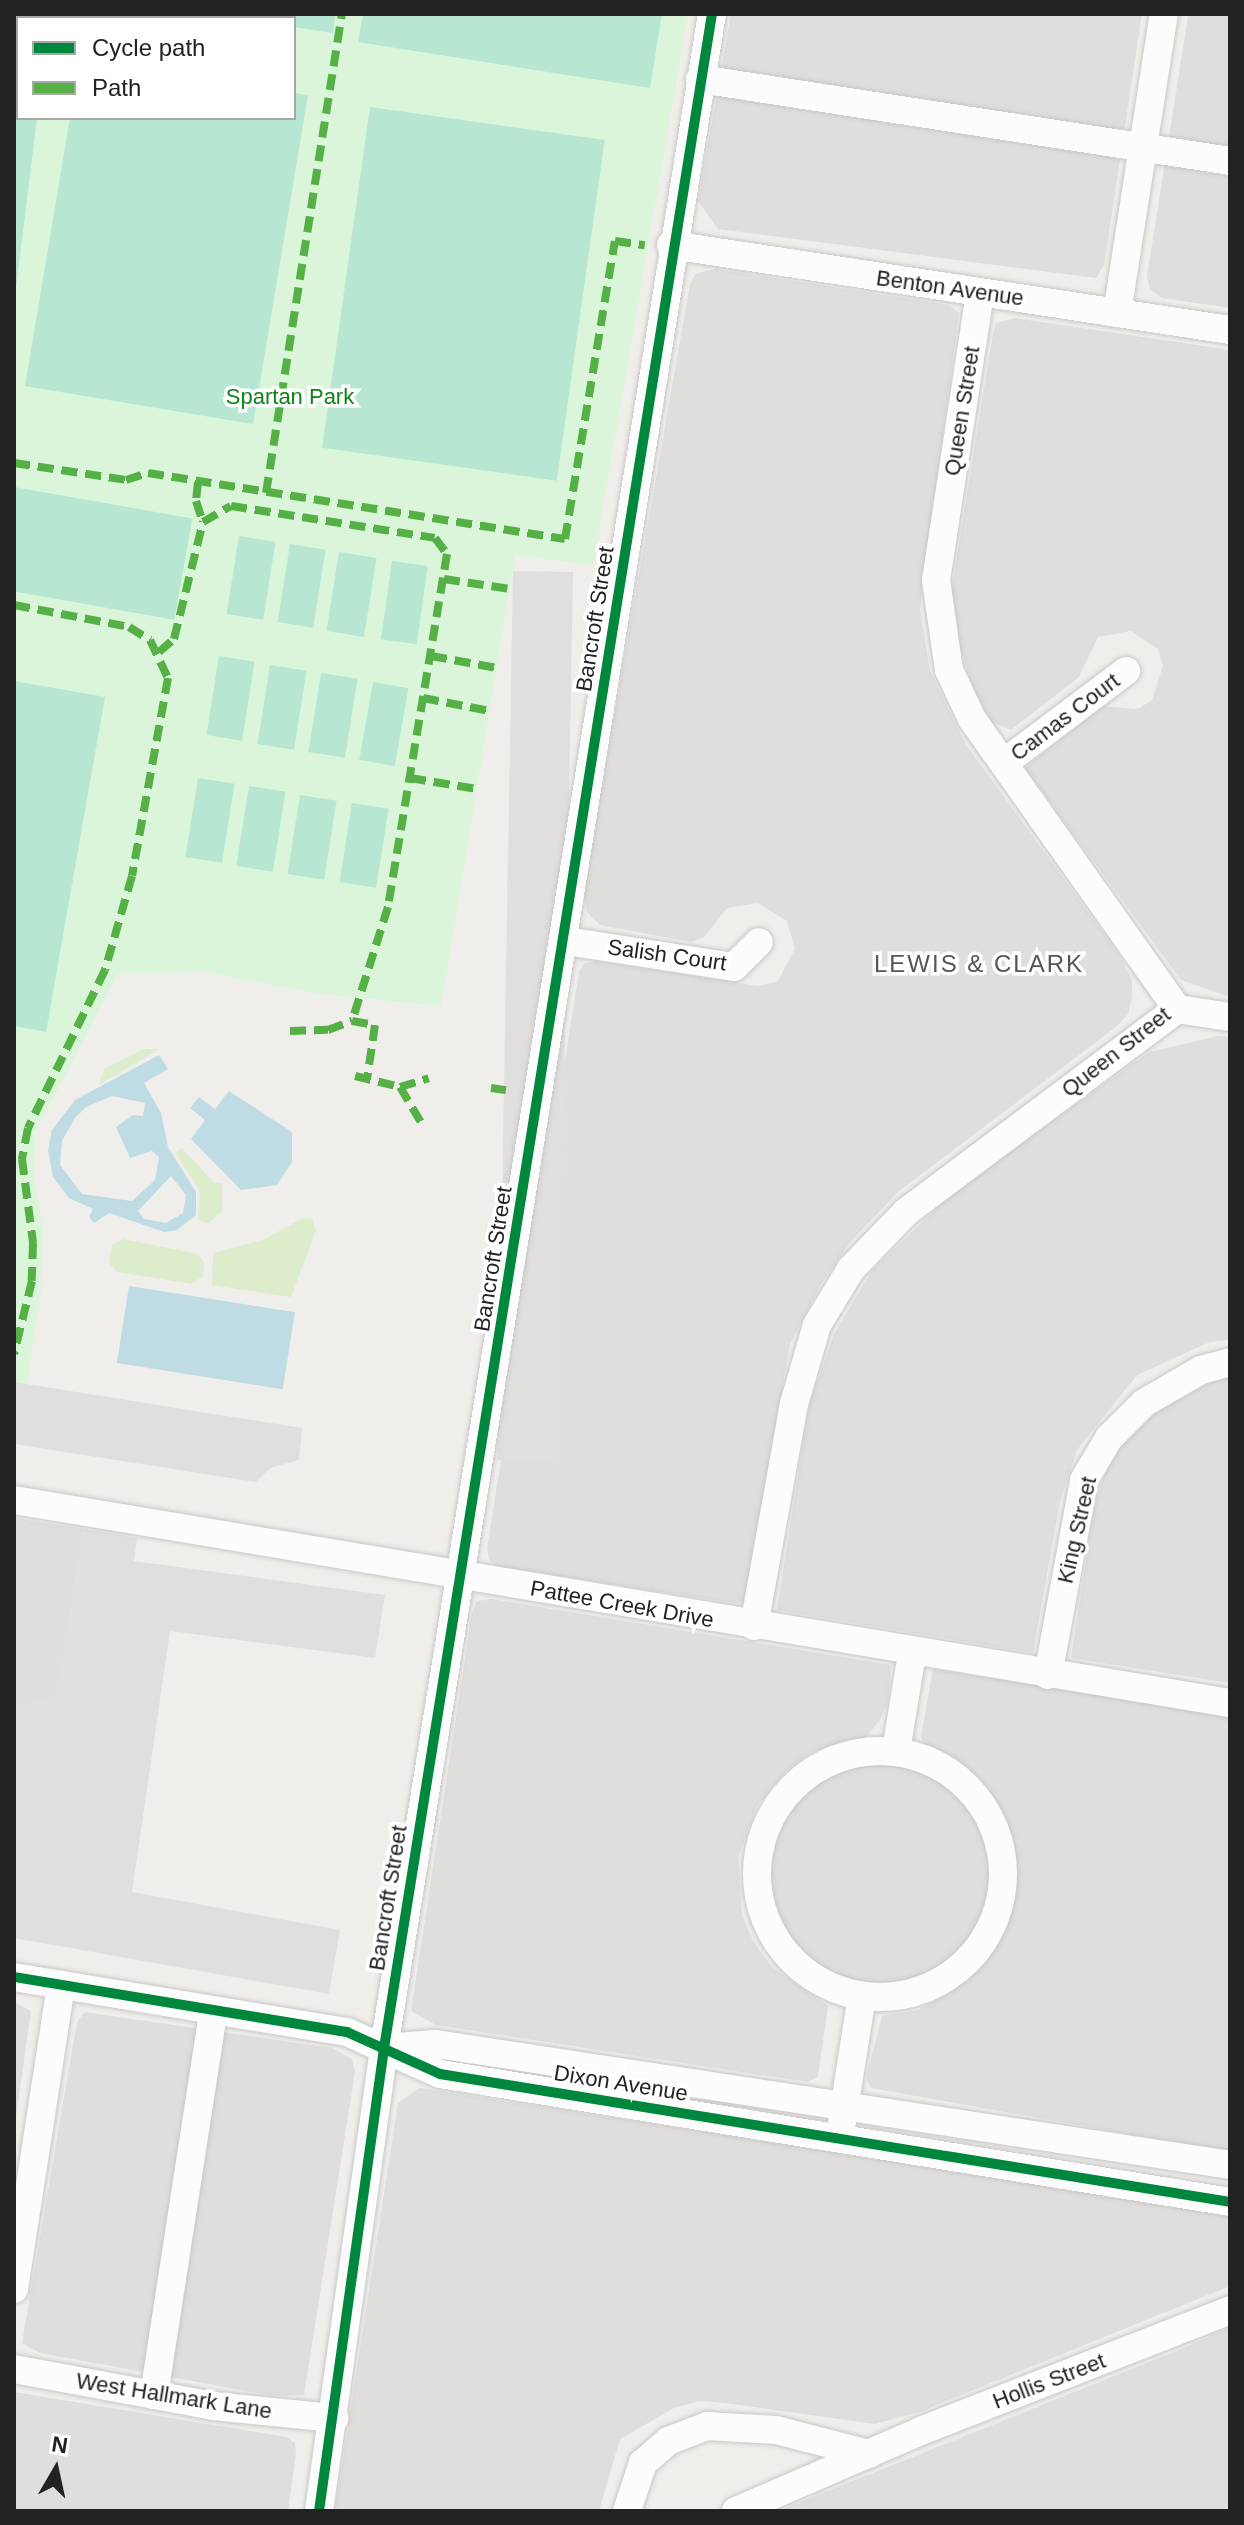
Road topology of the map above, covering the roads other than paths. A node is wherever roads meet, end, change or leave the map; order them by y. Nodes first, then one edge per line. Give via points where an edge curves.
1 (712, 14) edge
2 (1164, 14) edge
3 (700, 79) junction
4 (1143, 148) junction
5 (1230, 161) edge
6 (671, 245) junction
7 (980, 293) junction
8 (1117, 313) junction
9 (1230, 330) edge
10 (1126, 671) dead end
11 (1004, 763) junction
12 (566, 941) junction
13 (759, 942) dead end
14 (1177, 1009) junction
15 (1230, 1017) edge
16 (1230, 1362) edge
17 (14, 1500) edge
18 (460, 1574) junction
19 (754, 1626) junction
20 (912, 1653) junction
21 (1048, 1675) junction
22 (1230, 1703) edge
23 (896, 1751) junction
24 (14, 1977) edge
25 (61, 1985) junction
26 (862, 1996) junction
27 (213, 2012) junction
28 (384, 2048) junction
29 (844, 2104) junction
30 (840, 2139) junction
31 (1230, 2165) edge
32 (1230, 2202) edge
33 (14, 2289) edge
34 (1230, 2310) edge
35 (14, 2369) edge
36 (154, 2395) junction
37 (334, 2418) junction
38 (869, 2454) junction
39 (319, 2511) edge
40 (627, 2511) edge
41 (736, 2511) edge

1 - 3 street, Bancroft Street
2 - 4 street
3 - 4 street
3 - 6 street, Bancroft Street
4 - 5 street
4 - 8 street
6 - 7 street, Benton Avenue
6 - 12 street, Bancroft Street
7 - 8 street, Benton Avenue
7 - 11 street, Queen Street via 936,580 940,636 957,694
8 - 9 street, Benton Avenue
10 - 11 street, Camas Court
11 - 14 street, Queen Street
12 - 13 street, Salish Court via 734,967
12 - 18 street, Bancroft Street
14 - 15 street
14 - 19 street, Queen Street via 906,1212 851,1269 817,1325 794,1404
16 - 21 street, King Street via 1201,1370 1144,1403 1109,1438 1084,1480
17 - 18 street, Pattee Creek Drive
18 - 19 street, Pattee Creek Drive
18 - 28 street, Bancroft Street
19 - 20 street, Pattee Creek Drive
20 - 21 street, Pattee Creek Drive
20 - 23 street
21 - 22 street, Pattee Creek Drive
23 - 26 street via 846,1756 803,1778 768,1821 757,1863 761,1907 781,1948 822,1983
23 - 26 street via 945,1770 977,1797 1000,1847 1003,1889 985,1939 956,1971 916,1992
24 - 25 street, Dixon Avenue
25 - 27 street, Dixon Avenue
25 - 33 street
26 - 29 street
27 - 28 street, Dixon Avenue via 347,2032
27 - 36 street
28 - 29 street, Dixon Avenue via 436,2044
28 - 30 street, Dixon Avenue via 440,2074
28 - 37 street, Bancroft Street
29 - 30 street
29 - 31 street, Dixon Avenue
30 - 32 street, Dixon Avenue
34 - 38 street, Hollis Street
35 - 36 street, West Hallmark Lane
36 - 37 street, West Hallmark Lane
37 - 39 street, Bancroft Street
38 - 40 street via 776,2430 694,2429 668,2441 643,2463
38 - 41 street, Hollis Street

